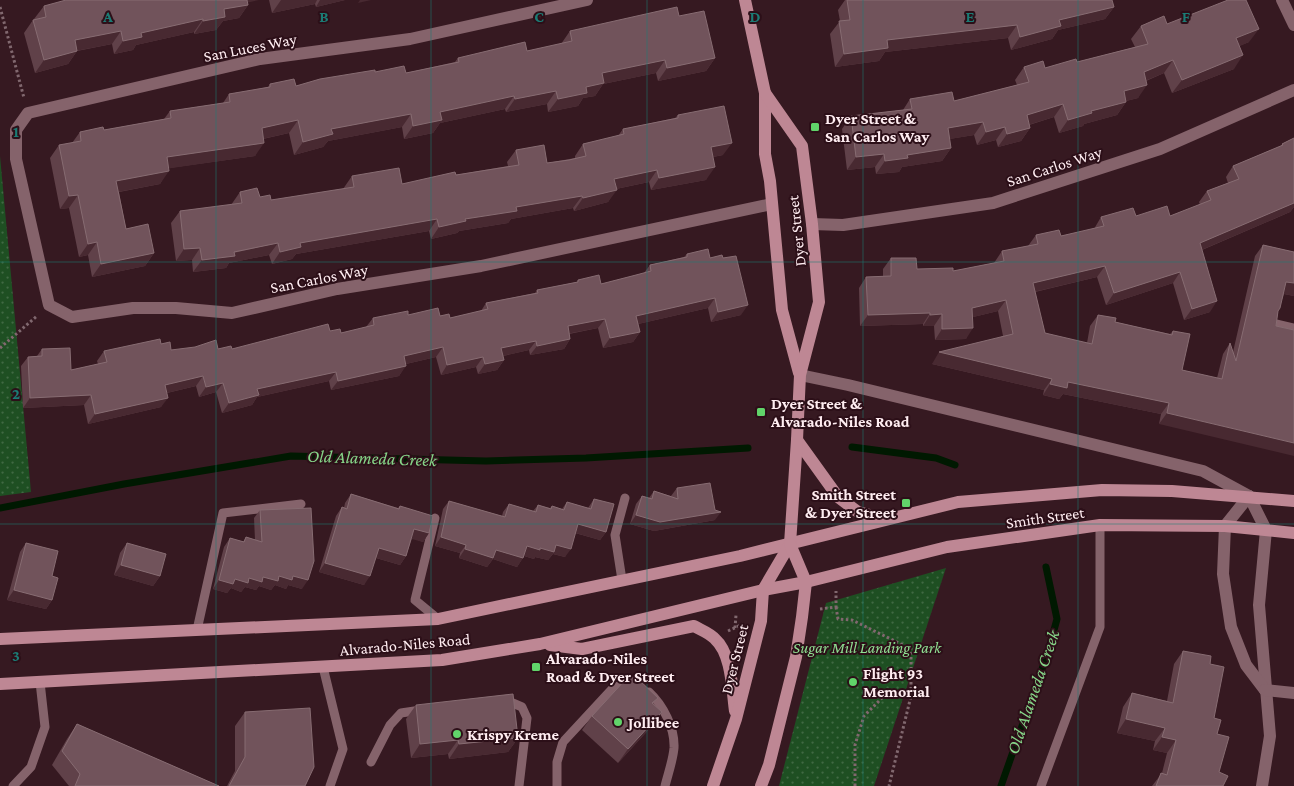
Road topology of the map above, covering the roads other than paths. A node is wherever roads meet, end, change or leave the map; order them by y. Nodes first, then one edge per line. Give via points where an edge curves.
1 (587, 0) edge
2 (745, 0) edge
3 (1282, 0) edge
4 (1294, 25) edge
5 (1294, 90) edge
6 (765, 93) junction
7 (772, 204) junction
8 (812, 224) junction
9 (49, 305) joint
10 (1276, 324) edge
11 (1294, 328) edge
12 (800, 376) junction
13 (797, 440) junction
14 (1249, 496) junction
15 (625, 498) dead end
16 (1294, 501) edge
17 (301, 504) dead end
18 (435, 518) edge
19 (886, 520) junction
20 (1100, 525) junction
21 (1225, 526) junction
22 (1266, 530) junction
23 (1294, 533) edge
24 (790, 544) junction
25 (622, 580) junction
26 (806, 582) junction
27 (762, 590) junction
28 (438, 619) junction
29 (196, 630) junction
30 (0, 639) edge
31 (540, 644) junction
32 (324, 667) junction
33 (40, 682) junction
34 (0, 684) edge
35 (1265, 690) junction
36 (1294, 693) edge
37 (498, 702) edge
38 (433, 709) edge
39 (736, 719) junction
40 (371, 762) dead end
41 (13, 786) edge
42 (330, 786) edge
43 (519, 786) edge
44 (557, 786) edge
45 (665, 786) edge
46 (713, 786) edge
47 (762, 786) edge
48 (1041, 786) edge
49 (1262, 786) edge

1 - 9 street, San Luces Way via 410,39 260,59 28,113 16,130 16,159
2 - 6 main road, Dyer Street
3 - 4 street
5 - 8 street, San Carlos Way via 1160,149 993,203 843,225
6 - 7 main road, Dyer Street via 765,154
6 - 8 main road, Dyer Street via 802,146
7 - 9 street, San Carlos Way via 481,266 337,289 232,313 133,308 72,317
7 - 12 main road, Dyer Street via 782,310
8 - 12 main road, Dyer Street via 819,302
10 - 11 lane
12 - 13 main road, Dyer Street
12 - 14 street, Smith Street via 1203,471
13 - 19 main road via 838,497 858,512
13 - 24 main road, Dyer Street
14 - 16 main road, Smith Street
14 - 19 main road, Smith Street via 1102,490 958,502
14 - 21 street
14 - 22 street
15 - 25 lane via 615,535
17 - 29 lane via 223,513
18 - 28 lane via 415,600
19 - 24 main road, Smith Street
20 - 21 main road, Smith Street
20 - 26 main road, Smith Street via 947,547
20 - 48 lane via 1100,627
21 - 22 main road, Smith Street
21 - 35 street via 1223,574 1231,627 1246,665
22 - 23 main road, Smith Street
22 - 35 street via 1259,604
24 - 25 main road, Alvarado-Niles Road
24 - 26 main road, Dyer Street
24 - 27 main road, Dyer Street
25 - 28 main road, Alvarado-Niles Road
26 - 27 main road, Alvarado-Niles Road
26 - 47 main road via 796,657
27 - 31 main road, Alvarado-Niles Road
27 - 39 main road, Dyer Street via 761,621
28 - 29 main road, Alvarado-Niles Road
29 - 30 main road, Alvarado-Niles Road
31 - 32 main road, Alvarado-Niles Road via 442,660
31 - 39 main road via 582,649 694,626 716,639 723,650 730,669
32 - 33 main road, Alvarado-Niles Road
32 - 42 lane via 342,749
33 - 34 main road, Alvarado-Niles Road
33 - 41 lane via 45,727 31,767
35 - 36 street
35 - 49 street via 1270,736
37 - 43 lane via 508,701 522,707 527,718
38 - 40 lane via 401,714 390,725
39 - 46 main road, Dyer Street
44 - 45 lane via 556,762 563,742 613,688 627,683 639,687 658,701 669,720 674,747

